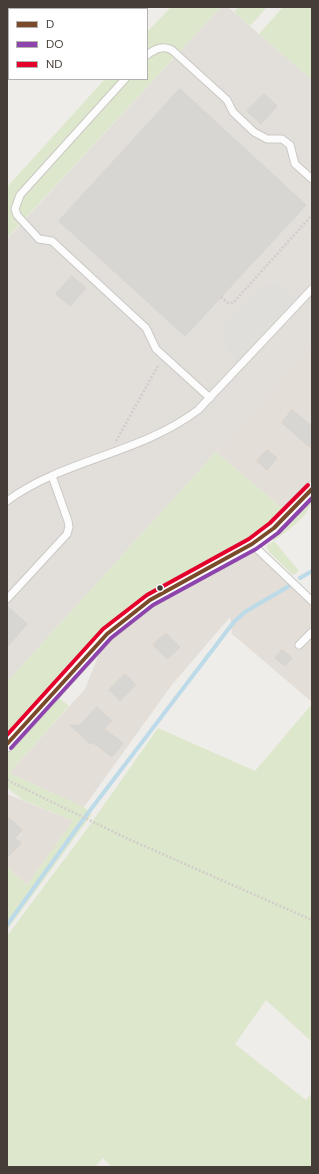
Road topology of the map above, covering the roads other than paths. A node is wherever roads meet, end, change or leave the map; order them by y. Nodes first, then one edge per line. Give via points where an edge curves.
1 (148, 54) edge
2 (124, 80) edge
3 (312, 179) edge
4 (312, 289) edge
5 (210, 398) junction
6 (52, 476) junction
7 (312, 489) edge
8 (7, 501) edge
9 (252, 544) junction
10 (7, 599) edge
11 (312, 601) edge
12 (312, 632) edge
13 (299, 645) dead end
14 (7, 744) edge

1 - 3 lane via 160,48 172,50 227,100 233,112 254,132 267,139 282,140 290,145 296,164
2 - 5 lane via 20,195 15,209 19,219 39,239 52,242 146,328 152,345
4 - 5 lane
5 - 6 lane via 177,425 108,456
6 - 8 lane via 26,488
6 - 10 lane via 69,527 60,543
7 - 9 street via 274,528
9 - 11 lane
9 - 14 street via 150,600 107,634
12 - 13 lane

